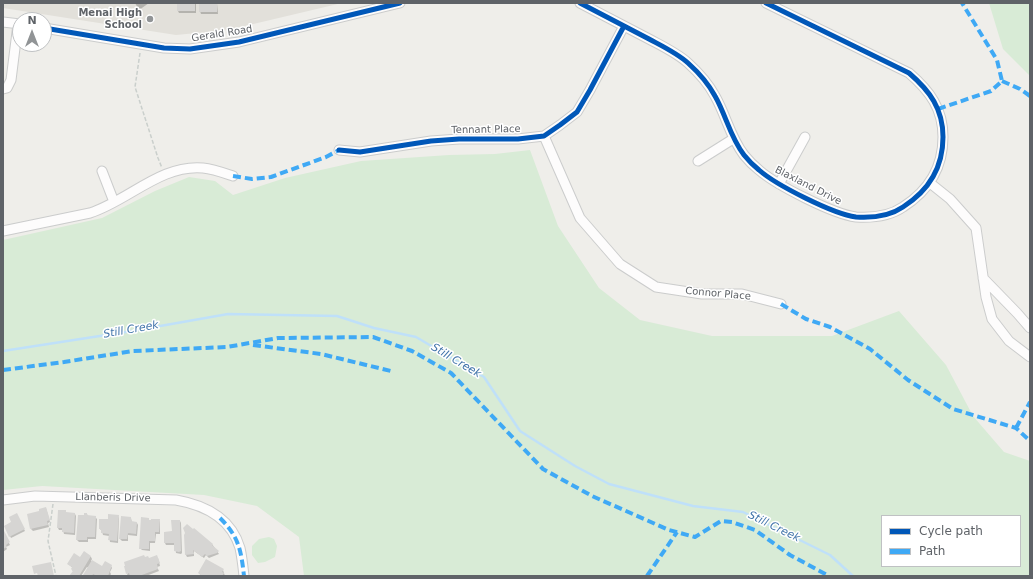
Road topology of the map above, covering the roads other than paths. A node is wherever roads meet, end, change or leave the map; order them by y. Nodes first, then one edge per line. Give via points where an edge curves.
1 (400, 3) edge
2 (580, 3) edge
3 (766, 3) edge
4 (624, 26) junction
5 (52, 29) edge
6 (15, 52) edge
7 (3, 89) edge
8 (544, 136) junction
9 (806, 137) dead end
10 (733, 139) junction
11 (339, 150) dead end
12 (698, 161) dead end
13 (102, 171) dead end
14 (233, 176) dead end
15 (930, 183) junction
16 (779, 184) junction
17 (114, 202) junction
18 (3, 231) edge
19 (983, 278) junction
20 (781, 304) dead end
21 (1030, 328) edge
22 (1030, 357) edge
23 (3, 500) edge
24 (244, 576) edge

1 - 5 street, Gerald Road via 239,42 190,49 141,45
2 - 4 street, Blaxland Drive
3 - 15 street, Blaxland Drive via 894,65 923,84 938,109 943,128 939,164
4 - 8 street, Tennant Place via 576,112
4 - 10 street, Blaxland Drive via 687,61 715,96
6 - 7 street via 11,80
8 - 11 street, Tennant Place via 445,140 360,152
8 - 20 street, Connor Place via 580,218 620,264 656,287 702,294 742,294
9 - 16 street
10 - 12 street
10 - 16 street, Blaxland Drive via 759,170
13 - 17 street
14 - 17 street via 204,168 184,169 165,175
15 - 16 street, Blaxland Drive via 914,200 896,211 874,217 836,211
15 - 19 street via 950,199 976,228
17 - 18 street via 90,213
19 - 21 street
19 - 22 street via 992,318 1009,341
23 - 24 street, Llanberis Drive via 54,496 190,502 205,507 230,528 239,546

